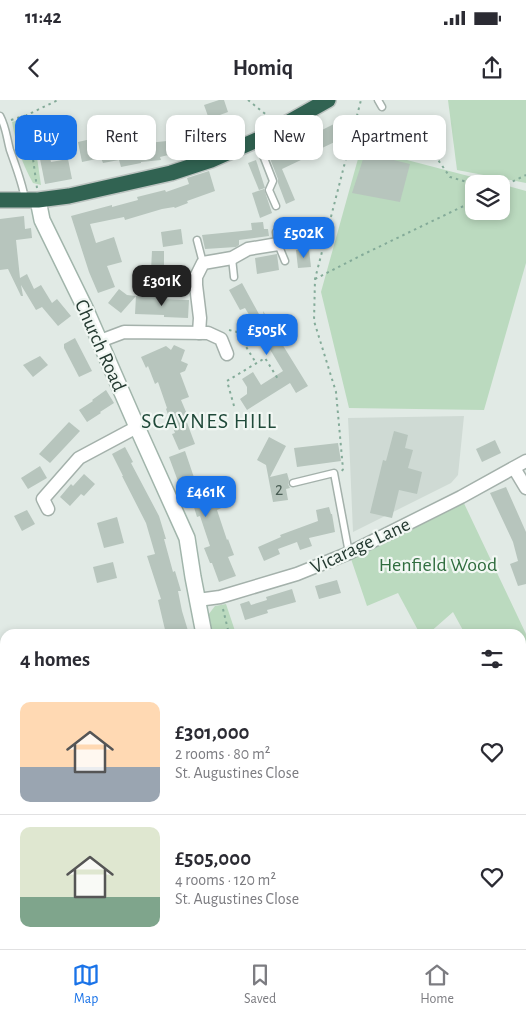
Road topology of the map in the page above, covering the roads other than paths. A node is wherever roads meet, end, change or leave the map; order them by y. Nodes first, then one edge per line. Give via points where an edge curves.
1 (328, 100) edge
2 (378, 100) edge
3 (382, 107) dead end
4 (302, 115) edge
5 (2, 119) edge
6 (255, 141) edge
7 (265, 160) edge
8 (0, 200) edge
9 (32, 201) junction
10 (276, 206) dead end
11 (277, 238) joint
12 (197, 240) dead end
13 (232, 258) junction
14 (285, 261) dead end
15 (203, 263) junction
16 (234, 277) dead end
17 (199, 333) junction
18 (100, 341) junction
19 (227, 354) dead end
20 (137, 428) junction
21 (526, 461) edge
22 (514, 468) junction
23 (293, 483) dead end
24 (526, 488) edge
25 (48, 509) dead end
26 (349, 554) junction
27 (198, 600) junction
28 (203, 629) edge

1 - 4 highway
2 - 3 lane
5 - 9 lane via 23,186
6 - 9 highway via 171,173
7 - 10 lane via 273,180 269,190
8 - 9 highway
9 - 18 street, Church Road
11 - 13 street
11 - 14 lane
12 - 15 lane
13 - 15 street
13 - 16 lane
15 - 17 street via 196,277
17 - 18 street via 124,332
17 - 19 street via 221,339
18 - 20 street, Church Road
20 - 25 street via 79,458 43,499
20 - 27 street, Church Road via 188,538
21 - 22 street, Vicarage Lane
22 - 24 street
22 - 26 street, Vicarage Lane
23 - 26 lane via 334,474
26 - 27 street, Vicarage Lane via 297,574 220,597
27 - 28 street, Church Road

